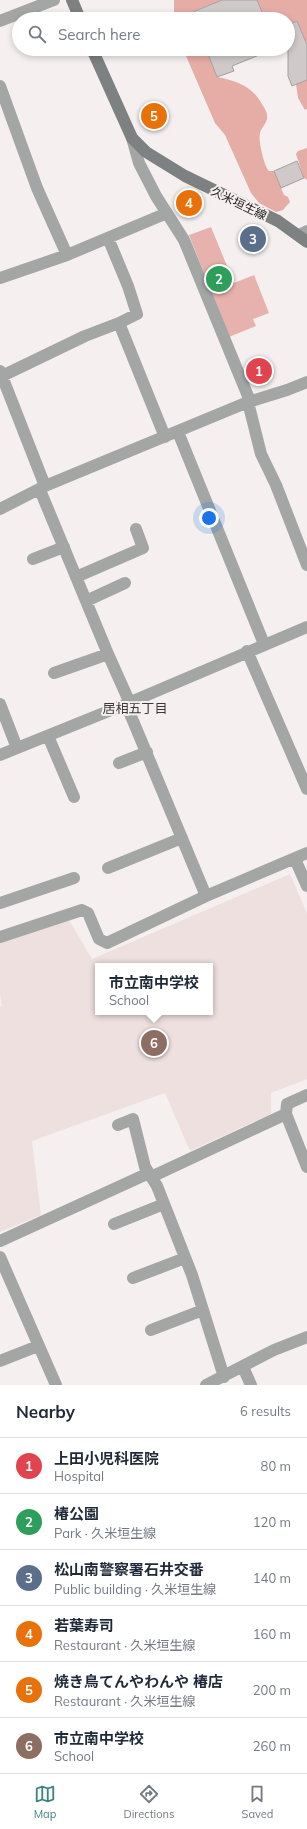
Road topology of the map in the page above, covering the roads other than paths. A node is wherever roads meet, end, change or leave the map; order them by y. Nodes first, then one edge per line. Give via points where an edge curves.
1 (54, 0) edge
2 (72, 0) edge
3 (23, 12) edge
4 (77, 12) edge
5 (12, 16) edge
6 (0, 21) edge
7 (95, 56) edge
8 (0, 86) edge
9 (132, 138) junction
10 (167, 213) junction
11 (304, 236) edge
12 (108, 238) junction
13 (67, 255) junction
14 (0, 278) edge
15 (119, 323) junction
16 (1, 373) edge
17 (307, 382) edge
18 (5, 397) edge
19 (249, 401) junction
20 (178, 432) junction
21 (165, 437) junction
22 (42, 488) junction
23 (0, 509) edge
24 (136, 529) dead end
25 (64, 547) junction
26 (33, 559) dead end
27 (307, 565) edge
28 (76, 577) junction
29 (125, 582) dead end
30 (86, 601) junction
31 (307, 627) edge
32 (264, 644) junction
33 (247, 651) junction
34 (108, 654) junction
35 (54, 673) dead end
36 (128, 703) junction
37 (0, 704) edge
38 (3, 720) edge
39 (48, 736) junction
40 (17, 748) junction
41 (147, 752) junction
42 (0, 755) edge
43 (119, 763) dead end
44 (306, 786) edge
45 (74, 798) dead end
46 (182, 838) junction
47 (307, 853) edge
48 (295, 859) junction
49 (108, 868) dead end
50 (74, 878) dead end
51 (307, 886) edge
52 (206, 896) junction
53 (0, 903) edge
54 (0, 937) edge
55 (307, 1095) edge
56 (286, 1114) junction
57 (118, 1125) dead end
58 (307, 1167) edge
59 (150, 1175) junction
60 (164, 1204) junction
61 (114, 1224) dead end
62 (0, 1241) edge
63 (0, 1257) edge
64 (185, 1258) junction
65 (133, 1278) dead end
66 (203, 1310) junction
67 (151, 1330) dead end
68 (307, 1337) edge
69 (38, 1346) junction
70 (0, 1361) edge
71 (243, 1367) junction
72 (224, 1377) junction
73 (56, 1385) edge
74 (206, 1385) edge
75 (250, 1385) edge

1 - 3 street
2 - 4 main road
5 - 6 street
7 - 9 main road, 久米垣生線
8 - 13 street via 37,188
9 - 10 street via 139,163
9 - 11 main road, 久米垣生線 via 146,152 185,176
10 - 12 street
10 - 19 street via 184,240
12 - 13 street
12 - 15 street via 137,314
13 - 14 street
15 - 16 street
15 - 21 street
16 - 18 street
17 - 19 street
18 - 22 street
19 - 20 street
19 - 27 street via 261,454
20 - 21 street
20 - 32 street
21 - 22 street
22 - 23 street
22 - 25 street
24 - 28 street via 143,548
25 - 26 street
25 - 28 street
28 - 30 street
29 - 30 street
30 - 34 street
31 - 32 street
32 - 33 street
33 - 36 street
33 - 44 street
34 - 35 street
34 - 36 street
36 - 39 street
36 - 41 street
37 - 38 street
38 - 40 street
39 - 40 street
39 - 45 street
40 - 42 street
41 - 43 street
41 - 46 street
46 - 49 street
46 - 52 street
47 - 48 street
48 - 51 street
48 - 52 street
50 - 53 street
52 - 54 street via 107,943 100,939 88,913 82,910
55 - 56 street via 287,1104
56 - 58 street
56 - 59 street
57 - 59 street via 133,1119 145,1167
59 - 60 street
59 - 62 street
60 - 61 street
60 - 64 street
63 - 69 street
64 - 65 street
64 - 66 street
66 - 67 street
66 - 72 street
68 - 71 street via 274,1350
69 - 70 street
69 - 73 street
71 - 72 street
71 - 75 street
72 - 74 street

